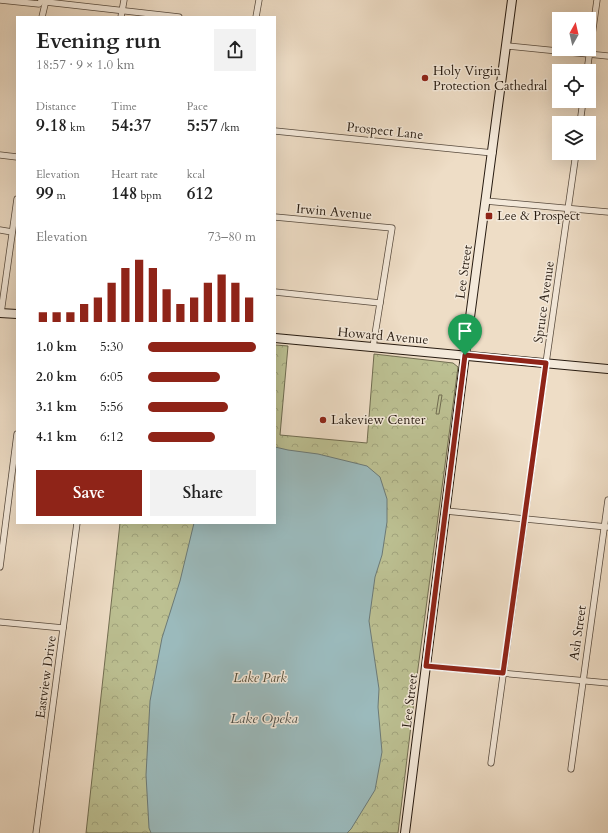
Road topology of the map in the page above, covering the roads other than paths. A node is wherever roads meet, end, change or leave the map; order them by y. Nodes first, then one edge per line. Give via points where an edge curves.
1 (0, 0) edge
2 (44, 0) edge
3 (124, 0) edge
4 (259, 0) edge
5 (512, 0) edge
6 (597, 0) edge
7 (122, 11) junction
8 (595, 12) edge
9 (42, 16) edge
10 (121, 16) edge
11 (169, 16) edge
12 (256, 16) edge
13 (507, 46) junction
14 (552, 50) edge
15 (596, 55) edge
16 (608, 56) edge
17 (276, 131) edge
18 (493, 153) junction
19 (0, 155) edge
20 (16, 157) edge
21 (575, 160) edge
22 (486, 201) junction
23 (16, 206) edge
24 (569, 209) junction
25 (608, 212) edge
26 (276, 217) edge
27 (0, 230) edge
28 (12, 232) junction
29 (276, 292) edge
30 (380, 303) junction
31 (0, 313) edge
32 (16, 314) edge
33 (276, 338) edge
34 (373, 347) junction
35 (465, 355) junction
36 (546, 363) junction
37 (608, 369) edge
38 (16, 442) edge
39 (608, 500) edge
40 (446, 511) junction
41 (525, 519) junction
42 (77, 524) edge
43 (606, 526) edge
44 (0, 567) edge
45 (0, 622) edge
46 (63, 628) junction
47 (426, 666) junction
48 (503, 673) junction
49 (583, 681) junction
50 (608, 683) edge
51 (491, 763) dead end
52 (571, 768) dead end
53 (36, 833) edge
54 (405, 833) edge

1 - 2 street via 39,4
2 - 7 street
2 - 9 street
3 - 7 street
4 - 12 street
5 - 13 main road, Lee Street
6 - 8 street
7 - 10 street
7 - 11 street
13 - 14 street
13 - 18 main road, Lee Street
15 - 16 street
17 - 18 street, Prospect Lane
18 - 22 main road, Lee Street
19 - 20 street
21 - 24 street, Spruce Avenue
22 - 24 street
22 - 35 main road, Lee Street
23 - 28 street
24 - 25 street
24 - 36 street, Spruce Avenue
26 - 30 street, Irwin Avenue via 392,228
27 - 28 street
28 - 31 street
29 - 30 street
30 - 34 street
31 - 32 main road
33 - 34 main road, Howard Avenue
34 - 35 main road, Howard Avenue
35 - 36 main road, Howard Avenue
35 - 40 main road, Lee Street
36 - 37 main road, Howard Avenue
36 - 41 street, Spruce Avenue
38 - 44 street
39 - 43 street, Ash Street
40 - 41 street
40 - 47 main road, Lee Street
41 - 43 street
41 - 48 street, Spruce Avenue
42 - 46 street, Eastview Drive
43 - 49 street, Ash Street
45 - 46 street
46 - 53 street, Eastview Drive
47 - 48 street
47 - 54 main road, Lee Street
48 - 49 street
48 - 51 street, Spruce Avenue
49 - 50 street
49 - 52 street, Ash Street

